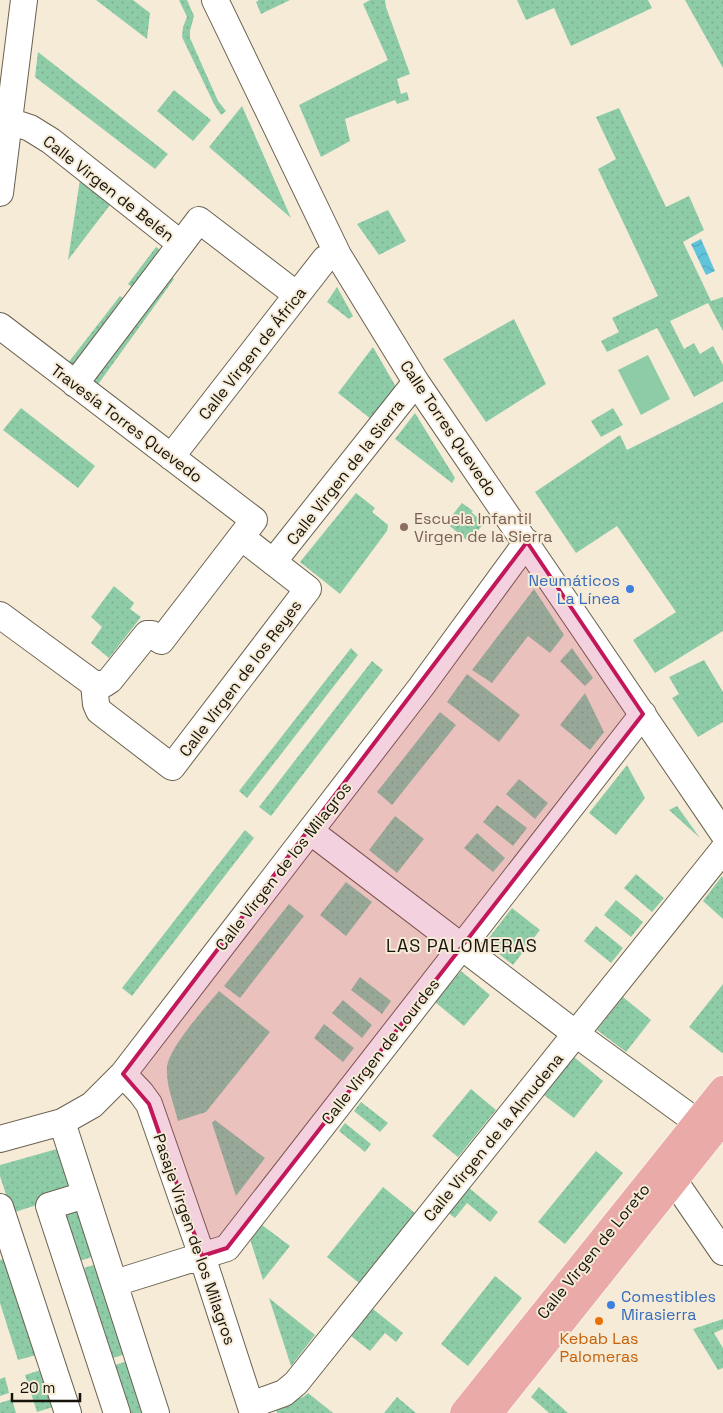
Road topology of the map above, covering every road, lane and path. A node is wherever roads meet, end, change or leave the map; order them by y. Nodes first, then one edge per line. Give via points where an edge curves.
1 (24, 0) edge
2 (215, 0) edge
3 (9, 121) junction
4 (0, 192) edge
5 (181, 244) junction
6 (338, 255) junction
7 (298, 295) junction
8 (0, 326) edge
9 (416, 382) junction
10 (75, 384) junction
11 (175, 451) junction
12 (248, 529) junction
13 (527, 542) junction
14 (274, 562) junction
15 (308, 589) joint
16 (0, 615) edge
17 (94, 684) junction
18 (643, 714) junction
19 (310, 832) junction
20 (723, 833) edge
21 (723, 850) edge
22 (462, 946) junction
23 (576, 1034) junction
24 (123, 1074) junction
25 (723, 1090) edge
26 (710, 1121) edge
27 (62, 1122) junction
28 (0, 1139) edge
29 (674, 1182) junction
30 (85, 1195) junction
31 (0, 1207) edge
32 (723, 1252) edge
33 (202, 1256) junction
34 (114, 1284) junction
35 (252, 1409) edge
36 (68, 1413) edge
37 (117, 1413) edge
38 (156, 1413) edge
39 (464, 1413) edge
40 (488, 1413) edge

1 - 3 street
2 - 6 street, Calle Torres Quevedo
3 - 4 street
3 - 5 street, Calle Virgen de Belén via 30,128 51,142
5 - 7 street, Calle Virgen de Belén via 199,220
5 - 10 street
6 - 7 street, Calle Virgen de África via 325,259
6 - 9 street, Calle Torres Quevedo
7 - 11 street, Calle Virgen de África
8 - 10 street, Travesía Torres Quevedo
9 - 13 street, Calle Torres Quevedo
9 - 14 street, Calle Virgen de la Sierra
10 - 11 street, Travesía Torres Quevedo
11 - 12 street, Travesía Torres Quevedo
12 - 14 street, Travesía Torres Quevedo
12 - 17 street via 149,643 110,680
13 - 18 street, Calle Torres Quevedo
13 - 19 street, Calle Virgen de los Milagros
14 - 15 street, Travesía Torres Quevedo
15 - 17 street, Calle Virgen de los Reyes via 172,767 99,711
16 - 17 street
18 - 20 street, Calle Torres Quevedo
18 - 22 street, Calle Virgen de Lourdes
19 - 22 street
19 - 24 street, Calle Virgen de los Milagros
21 - 23 street, Calle Virgen de la Almudena
22 - 23 street
22 - 33 street, Calle Virgen de Lourdes via 227,1248
23 - 26 street
23 - 35 street, Calle Virgen de la Almudena via 291,1389
24 - 27 street, Calle Virgen de los Milagros via 92,1105
24 - 33 street, Pasaje Virgen de los Milagros via 149,1104
25 - 26 main road, Calle Virgen de Loreto
26 - 29 main road, Calle Virgen de Loreto
26 - 39 main road, Calle Virgen de Loreto
27 - 28 street, Calle Virgen de los Milagros
27 - 30 street
29 - 32 street
29 - 40 main road, Calle Virgen de Loreto
30 - 34 street
30 - 37 street via 49,1206
31 - 36 street
33 - 34 street, Calle Virgen de Lourdes
33 - 35 street, Pasaje Virgen de los Milagros
34 - 38 street

